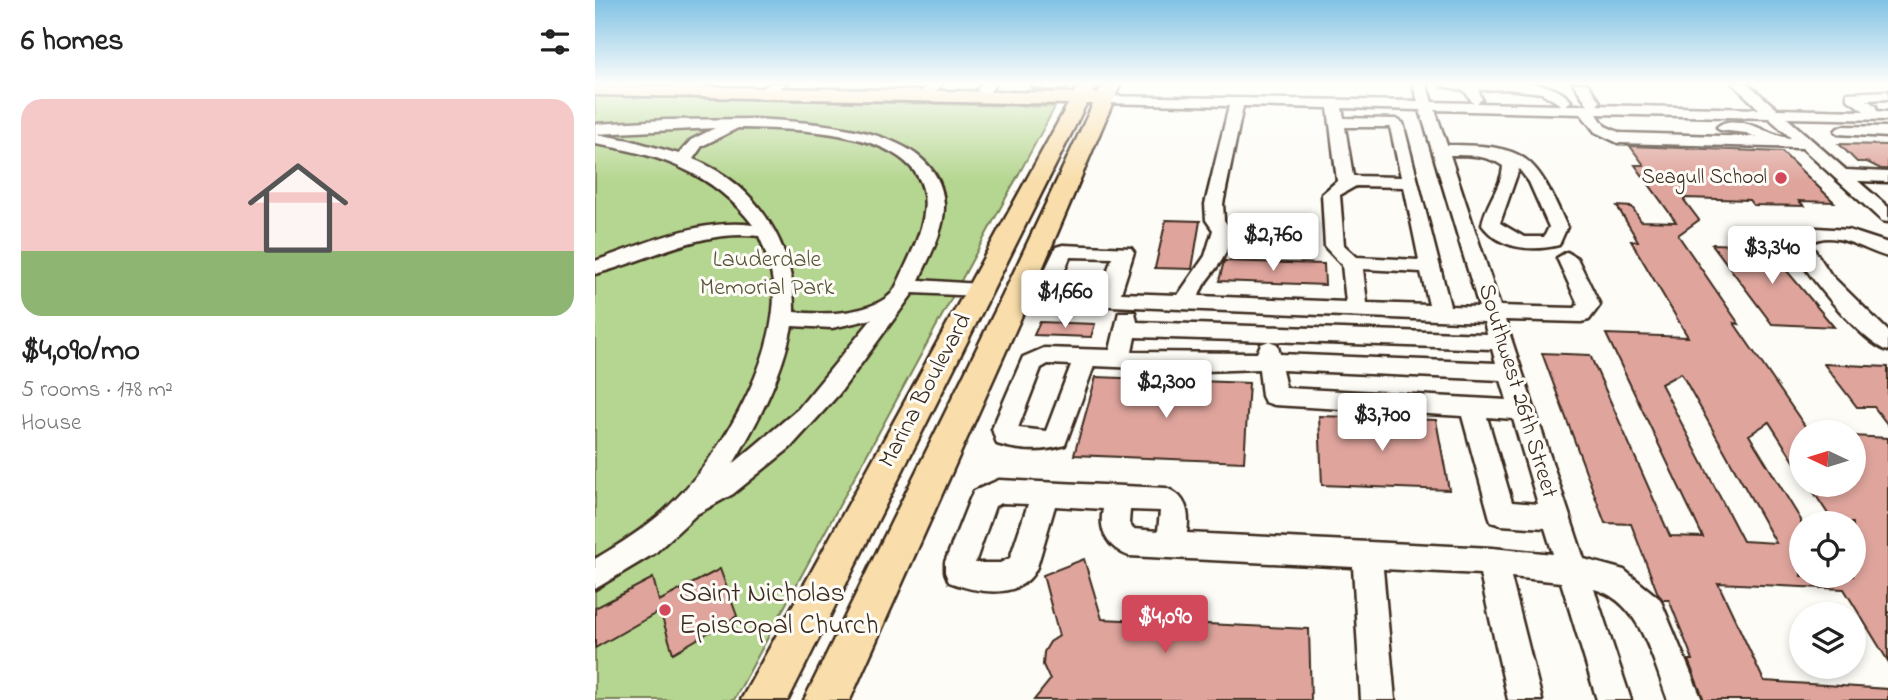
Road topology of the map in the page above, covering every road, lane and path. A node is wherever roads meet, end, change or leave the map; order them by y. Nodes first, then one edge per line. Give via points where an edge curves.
1 (1071, 116) edge
2 (1076, 116) edge
3 (1234, 116) edge
4 (1336, 116) edge
5 (1429, 116) edge
6 (1593, 116) edge
7 (1775, 116) edge
8 (1868, 116) edge
9 (1461, 121) dead end
10 (1337, 122) junction
11 (745, 124) junction
12 (1597, 125) junction
13 (595, 129) edge
14 (1843, 131) dead end
15 (1885, 134) edge
16 (595, 139) edge
17 (1806, 143) junction
18 (1440, 150) junction
19 (1474, 150) junction
20 (684, 161) junction
21 (1842, 175) junction
22 (1888, 177) edge
23 (1345, 181) junction
24 (1411, 182) junction
25 (744, 199) junction
26 (1888, 217) edge
27 (707, 232) junction
28 (768, 232) junction
29 (1888, 251) edge
30 (1567, 258) dead end
31 (1430, 266) junction
32 (595, 268) edge
33 (1353, 269) junction
34 (979, 290) junction
35 (901, 293) junction
36 (1118, 293) junction
37 (1017, 295) junction
38 (1187, 302) junction
39 (1273, 306) junction
40 (1357, 309) junction
41 (1441, 313) junction
42 (1493, 314) junction
43 (782, 317) junction
44 (1125, 330) junction
45 (1271, 332) junction
46 (1471, 341) junction
47 (1502, 342) junction
48 (1888, 343) edge
49 (1085, 358) dead end
50 (1120, 358) junction
51 (1268, 361) junction
52 (1478, 370) junction
53 (1511, 372) junction
54 (1480, 408) junction
55 (1523, 410) junction
56 (1045, 494) dead end
57 (1119, 498) junction
58 (687, 507) junction
59 (1557, 517) junction
60 (1170, 545) junction
61 (1367, 555) junction
62 (1492, 561) junction
63 (1573, 570) junction
64 (595, 575) edge
65 (764, 700) edge
66 (827, 700) edge
67 (1378, 700) edge
68 (1525, 700) edge
69 (1614, 700) edge
70 (1685, 700) edge

1 - 34 main road, Marina Boulevard
2 - 37 main road, Marina Boulevard
3 - 38 street via 1214,204 1215,220 1222,230 1218,250 1188,288
4 - 10 street
5 - 18 street, Southwest 26th Street
6 - 12 street
7 - 17 street
8 - 15 street
9 - 12 street
10 - 23 street
10 - 24 street via 1395,123
11 - 13 street
11 - 20 street via 697,142 687,150
11 - 35 street via 844,133 902,152 918,165 932,183 937,205 923,250
12 - 17 street via 1618,138
14 - 15 street
16 - 20 street via 646,148
17 - 21 street
18 - 19 street
18 - 42 street, Southwest 26th Street
19 - 19 street via 1510,164 1512,173 1491,225 1519,243 1552,241 1558,227 1523,160 1499,150
20 - 25 street via 710,172
21 - 22 street
21 - 26 street
23 - 24 street
23 - 33 street via 1331,194 1335,247
24 - 31 street
25 - 27 street via 729,220
25 - 28 street
27 - 28 street via 746,228
27 - 32 street
28 - 43 street via 782,280
29 - 48 street via 1834,233 1806,236 1800,242 1811,263
30 - 42 street via 1589,305 1581,315
31 - 33 street
31 - 41 street
33 - 40 street
34 - 35 street
34 - 65 main road, Marina Boulevard
35 - 43 street via 869,313 838,321
35 - 58 street via 817,405 720,490
36 - 37 street
36 - 38 street
36 - 44 street
37 - 66 main road, Marina Boulevard
38 - 39 street
39 - 40 street
39 - 45 street
40 - 41 street
41 - 42 street
42 - 47 street, Southwest 26th Street
43 - 58 street via 740,435
44 - 45 street
44 - 50 street
45 - 46 street
45 - 51 street
46 - 47 street
46 - 52 street
47 - 53 street, Southwest 26th Street
49 - 50 street
50 - 51 street
51 - 52 street
51 - 54 street via 1274,397
52 - 53 street
52 - 54 street
53 - 55 street, Southwest 26th Street
54 - 55 street
54 - 59 street via 1501,513
55 - 59 street, Southwest 26th Street
56 - 57 street
57 - 60 street via 1113,523 1119,537 1129,543
57 - 60 street via 1172,503
58 - 64 street via 638,549
59 - 63 street, Southwest 26th Street
60 - 61 street
61 - 62 street
61 - 67 street
62 - 63 street
62 - 68 street
63 - 69 street, Southwest 26th Street
63 - 70 street via 1613,580 1649,610

